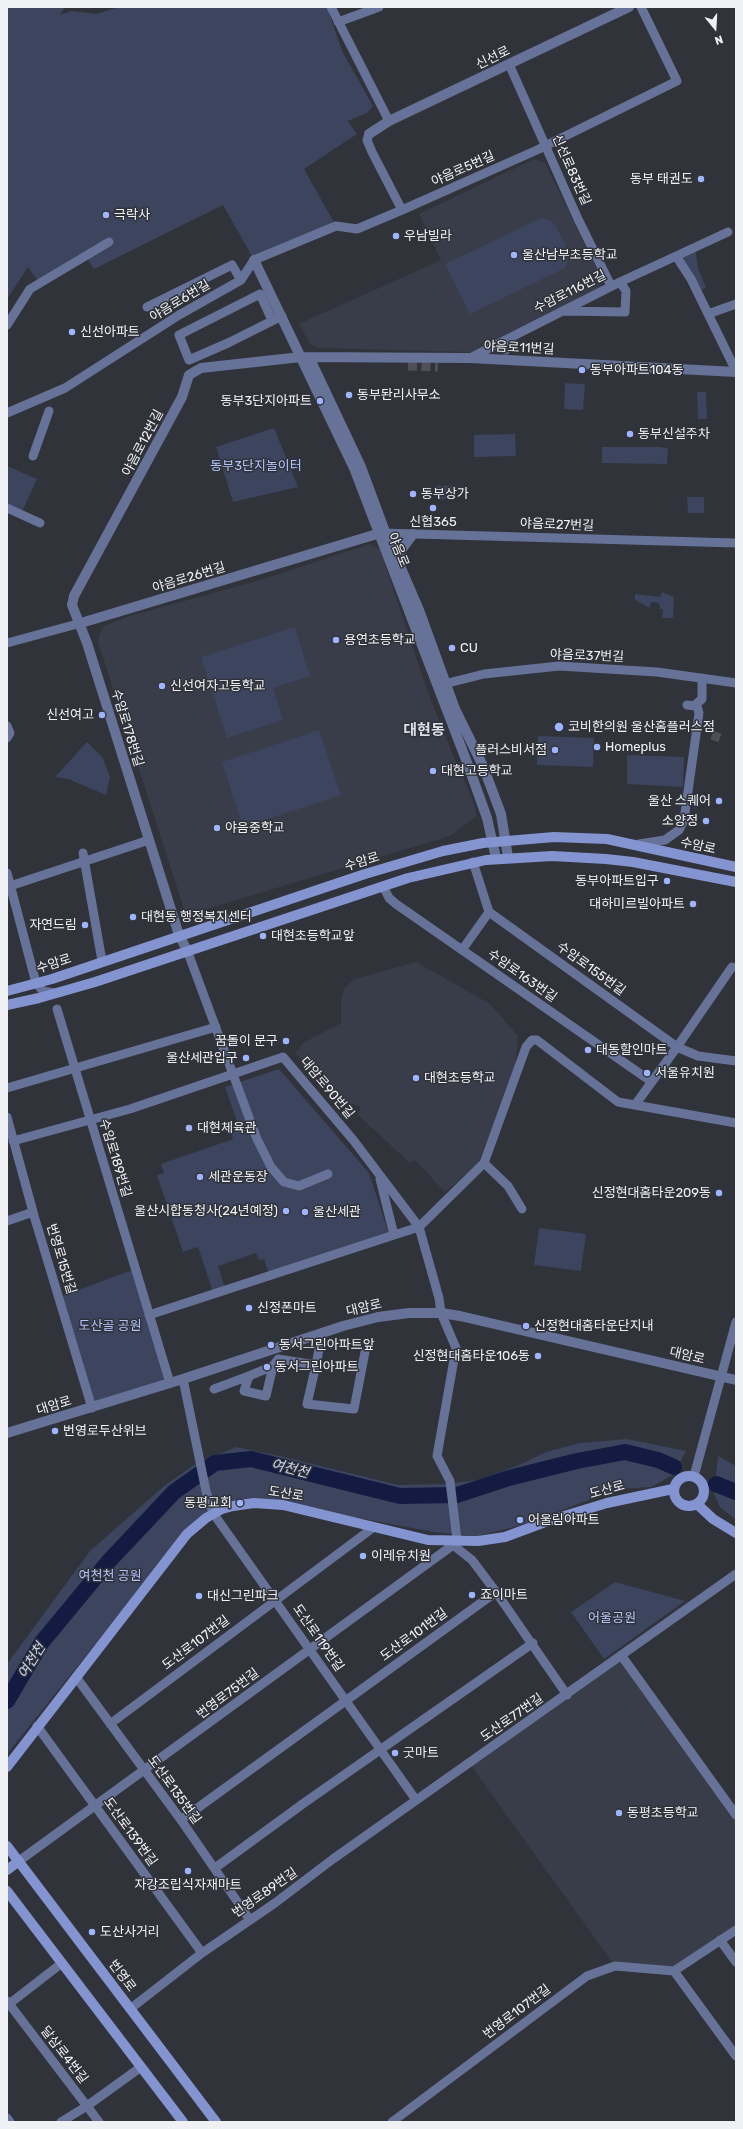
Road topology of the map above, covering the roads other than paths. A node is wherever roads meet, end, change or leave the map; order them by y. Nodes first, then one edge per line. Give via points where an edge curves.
1 (331, 7) edge
2 (379, 7) edge
3 (629, 7) edge
4 (641, 7) edge
5 (338, 22) junction
6 (509, 64) junction
7 (389, 122) junction
8 (369, 134) joint
9 (546, 146) junction
10 (402, 210) junction
11 (728, 232) dead end
12 (109, 242) dead end
13 (676, 256) junction
14 (254, 260) junction
15 (241, 280) junction
16 (620, 282) junction
17 (611, 286) junction
18 (580, 302) junction
19 (736, 304) edge
20 (147, 307) dead end
21 (562, 311) junction
22 (580, 312) junction
23 (708, 314) junction
24 (282, 316) junction
25 (272, 320) junction
26 (7, 325) edge
27 (506, 340) junction
28 (506, 350) dead end
29 (732, 355) edge
30 (305, 357) junction
31 (470, 358) junction
32 (736, 372) edge
33 (50, 411) dead end
34 (7, 413) edge
35 (33, 456) dead end
36 (7, 508) edge
37 (40, 523) dead end
38 (382, 533) junction
39 (413, 534) junction
40 (736, 542) edge
41 (396, 558) junction
42 (80, 623) junction
43 (7, 643) edge
44 (702, 678) junction
45 (736, 683) edge
46 (442, 684) junction
47 (7, 726) edge
48 (7, 738) edge
49 (149, 840) junction
50 (507, 840) junction
51 (493, 842) junction
52 (628, 843) junction
53 (82, 853) dead end
54 (496, 858) junction
55 (508, 858) junction
56 (85, 862) junction
57 (473, 862) junction
58 (736, 867) edge
59 (7, 873) edge
60 (736, 882) edge
61 (9, 886) edge
62 (383, 886) junction
63 (489, 912) junction
64 (179, 936) junction
65 (187, 950) junction
66 (462, 950) junction
67 (102, 961) junction
68 (732, 967) dead end
69 (36, 983) junction
70 (7, 991) edge
71 (57, 994) junction
72 (7, 1005) edge
73 (57, 1009) dead end
74 (216, 1027) junction
75 (677, 1047) junction
76 (736, 1061) edge
77 (76, 1069) junction
78 (234, 1074) junction
79 (652, 1082) junction
80 (7, 1088) edge
81 (635, 1105) junction
82 (7, 1117) edge
83 (90, 1120) junction
84 (736, 1123) edge
85 (13, 1141) junction
86 (484, 1163) junction
87 (328, 1174) dead end
88 (379, 1174) junction
89 (522, 1209) dead end
90 (33, 1212) junction
91 (7, 1221) edge
92 (419, 1227) junction
93 (394, 1235) junction
94 (441, 1313) junction
95 (149, 1315) junction
96 (736, 1322) edge
97 (322, 1333) junction
98 (365, 1352) dead end
99 (316, 1365) junction
100 (273, 1366) junction
101 (249, 1376) junction
102 (722, 1378) junction
103 (183, 1379) junction
104 (736, 1380) edge
105 (170, 1383) junction
106 (214, 1389) dead end
107 (92, 1408) junction
108 (7, 1433) edge
109 (694, 1476) junction
110 (673, 1489) junction
111 (696, 1504) junction
112 (213, 1513) junction
113 (374, 1527) junction
114 (736, 1533) edge
115 (455, 1543) junction
116 (736, 1574) edge
117 (496, 1592) junction
118 (275, 1601) junction
119 (533, 1643) junction
120 (310, 1650) junction
121 (621, 1655) junction
122 (76, 1677) junction
123 (567, 1695) junction
124 (346, 1700) junction
125 (110, 1724) junction
126 (37, 1726) junction
127 (381, 1749) junction
128 (7, 1767) edge
129 (144, 1771) junction
130 (416, 1800) junction
131 (95, 1806) junction
132 (735, 1811) edge
133 (181, 1820) junction
134 (7, 1846) edge
135 (19, 1861) junction
136 (215, 1868) junction
137 (7, 1870) edge
138 (7, 1891) edge
139 (250, 1920) junction
140 (736, 1930) edge
141 (720, 1940) junction
142 (202, 1954) junction
143 (736, 1962) edge
144 (62, 1963) junction
145 (674, 1971) junction
146 (8, 2003) edge
147 (130, 2009) junction
148 (736, 2056) edge
149 (141, 2067) junction
150 (87, 2106) junction
151 (7, 2118) edge
152 (10, 2122) edge
153 (61, 2122) edge
154 (99, 2122) edge
155 (183, 2122) edge
156 (216, 2122) edge
157 (392, 2122) edge

1 - 5 street
2 - 5 street
3 - 6 street, 신선로
4 - 9 street, 야음로5번길 via 677,81
5 - 7 street
6 - 7 street, 신선로
6 - 9 street, 신선로83번길
7 - 8 street, 신선로
8 - 10 street via 367,140 372,152
9 - 10 street, 야음로5번길
9 - 17 street, 신선로83번길
10 - 14 street, 야음로5번길 via 357,229 336,226
11 - 13 street, 수암로116번길
12 - 26 street via 30,289
13 - 16 street, 수암로116번길
13 - 23 street via 691,279
14 - 15 street, 야음로6번길
14 - 24 street, 야음로
15 - 20 street via 232,265
15 - 34 street, 야음로6번길 via 179,315 65,388
16 - 17 street, 수암로116번길
16 - 22 street via 626,291 625,312
17 - 18 street, 수암로116번길
18 - 21 street, 수암로116번길
18 - 22 street
19 - 23 street
21 - 22 street
21 - 27 street, 수암로116번길
23 - 29 street
24 - 25 street
24 - 30 street, 야음로
25 - 25 street via 189,360 179,335 260,294
27 - 28 street
27 - 31 street, 수암로116번길
29 - 32 street
30 - 31 street, 야음로11번길
30 - 38 street, 야음로
30 - 38 street, 야음로 via 361,467
30 - 42 street, 야음로12번길 via 201,368 189,375 182,397 74,596 72,605
31 - 32 street, 야음로11번길
33 - 35 street
36 - 37 street
38 - 39 street, 야음로27번길
38 - 41 street, 야음로
38 - 42 street, 야음로26번길
38 - 46 street, 야음로
39 - 40 street, 야음로27번길
39 - 41 street, 야음로
41 - 46 street, 야음로 via 418,610
42 - 43 street, 야음로26번길
42 - 49 street, 수암로178번길
44 - 45 street, 야음로37번길
44 - 46 street, 야음로37번길 via 657,672 559,666 484,674
44 - 52 street via 702,699 691,705 698,708 699,713 682,826 665,840 648,844
46 - 50 street, 야음로 via 483,766 501,814
46 - 51 street, 야음로
47 - 48 street via 10,733
49 - 56 street
49 - 64 street, 수암로178번길
50 - 51 main road, 수암로
50 - 52 main road, 수암로 via 586,837
50 - 55 street, 야음로
51 - 54 street, 야음로
51 - 64 main road, 수암로 via 443,851 365,874
52 - 58 main road, 수암로
53 - 56 street
54 - 55 main road
54 - 57 main road
55 - 60 main road via 552,856 619,860
56 - 61 street
56 - 67 street
57 - 62 main road
57 - 63 street
59 - 61 street
61 - 69 street
62 - 65 main road
62 - 66 street, 수암로163번길 via 389,898 396,904
63 - 66 street
63 - 75 street, 수암로155번길
64 - 65 street, 수암로178번길
64 - 67 main road, 수암로
65 - 71 main road
65 - 74 street
66 - 79 street, 수암로163번길
67 - 69 main road, 수암로
68 - 75 street
69 - 70 main road, 수암로
69 - 71 street via 44,991
71 - 72 main road
73 - 77 street, 수암로189번길
74 - 77 street
74 - 78 street
75 - 76 street, 수암로155번길 via 698,1056
75 - 79 street
77 - 80 street
77 - 83 street, 수암로189번길
78 - 83 street, 대암로90번길
78 - 87 street via 258,1139 271,1167 284,1182 299,1186
78 - 88 street, 대암로90번길 via 283,1057
79 - 81 street
81 - 84 street
81 - 86 street via 618,1102 537,1040 532,1040 526,1047
82 - 85 street, 번영로15번길
83 - 85 street, 대암로90번길
83 - 95 street, 수암로189번길
85 - 90 street, 번영로15번길
86 - 89 street via 508,1186
86 - 92 street
88 - 92 street, 대암로90번길
88 - 93 street
90 - 91 street
90 - 107 street, 번영로15번길
92 - 93 street
92 - 94 street, 대암로90번길
93 - 95 street
94 - 97 street, 대암로 via 409,1313 378,1317
94 - 102 street, 대암로
94 - 115 street, 대암로90번길 via 456,1348 437,1456 450,1480
95 - 105 street, 수암로189번길
96 - 102 street
97 - 99 street
97 - 103 street, 대암로
98 - 99 street via 354,1409 307,1404
99 - 100 street via 278,1359
100 - 101 street
100 - 101 street via 266,1396 244,1391
101 - 106 street
102 - 104 street, 대암로
102 - 109 street
103 - 105 street, 대암로
103 - 112 street, 도산로119번길 via 206,1491
105 - 107 street, 대암로
107 - 108 street, 대암로
109 - 110 main road via 679,1478
109 - 111 main road via 703,1485 704,1492
110 - 111 main road via 678,1502 685,1506
110 - 115 main road, 도산로 via 608,1503 505,1537
111 - 114 main road via 713,1519
112 - 113 main road, 도산로 via 254,1503 283,1504
112 - 118 street, 도산로119번길
112 - 122 main road, 도산로 via 187,1534
113 - 115 main road, 도산로 via 428,1540
113 - 118 street, 도산로107번길
115 - 117 street via 472,1560
115 - 120 street, 번영로75번길
116 - 121 street, 도산로77번길
117 - 119 street
117 - 124 street, 도산로101번길
118 - 120 street, 도산로119번길
118 - 125 street, 도산로107번길
119 - 123 street
119 - 127 street
120 - 124 street, 도산로119번길
120 - 129 street, 번영로75번길
121 - 123 street, 도산로77번길
121 - 132 street
122 - 125 street, 도산로135번길
122 - 126 main road, 도산로
123 - 130 street, 도산로77번길
124 - 127 street, 도산로119번길
124 - 133 street
125 - 129 street, 도산로135번길
126 - 128 main road, 도산로
126 - 131 street, 도산로139번길
127 - 130 street, 도산로119번길
127 - 136 street
129 - 131 street, 번영로75번길
129 - 133 street, 도산로135번길
130 - 139 street, 번영로89번길
131 - 135 street, 번영로75번길
131 - 142 street, 도산로139번길
133 - 136 street, 도산로135번길
134 - 135 main road, 번영로
135 - 137 main road
135 - 147 main road, 번영로
136 - 139 street, 도산로135번길
138 - 144 main road
139 - 142 street, 번영로89번길
140 - 141 street
141 - 143 street
141 - 145 street
142 - 147 street, 번영로89번길
144 - 146 street
144 - 149 main road
145 - 148 street
145 - 157 street, 번영로107번길 via 615,1966 588,1976
146 - 150 street, 달삼로4번길
147 - 156 main road, 번영로
149 - 150 street
149 - 155 main road
150 - 153 street
150 - 154 street, 달삼로4번길
151 - 152 street

